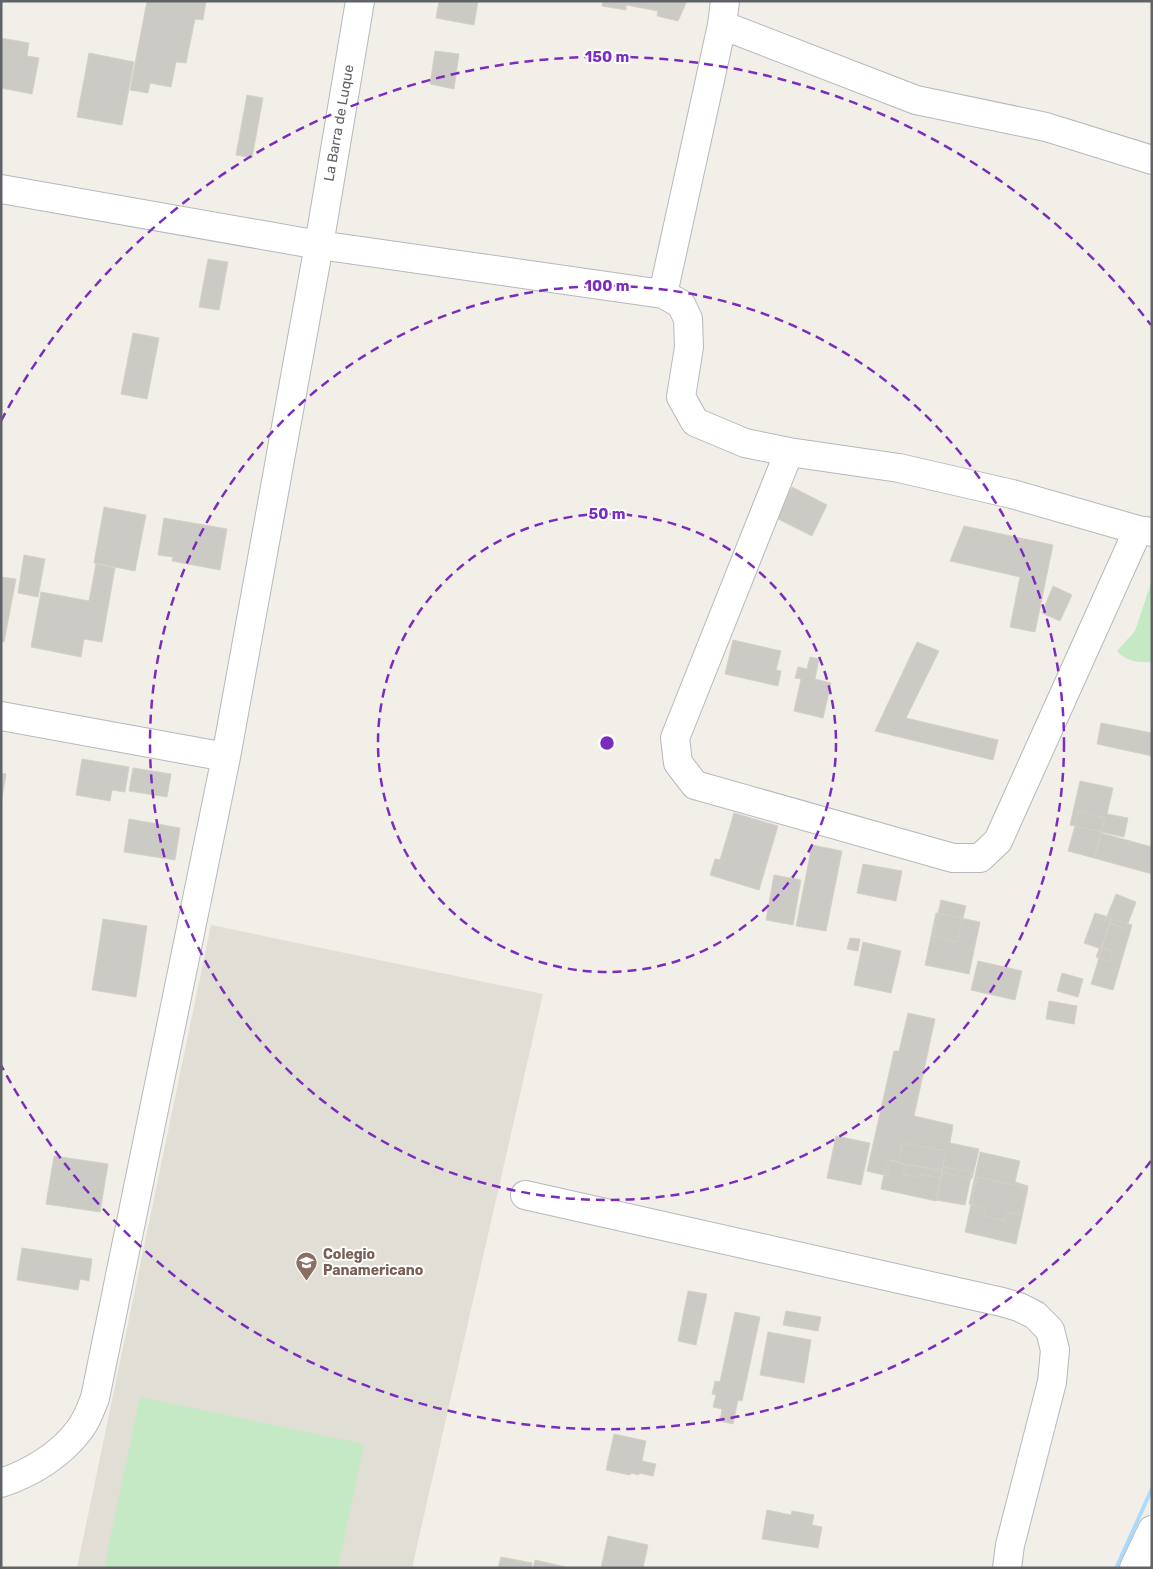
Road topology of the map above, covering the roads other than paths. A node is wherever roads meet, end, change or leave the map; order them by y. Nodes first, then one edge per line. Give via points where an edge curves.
1 (360, 1) edge
2 (724, 13) edge
3 (1152, 160) edge
4 (1, 188) edge
5 (319, 245) junction
6 (663, 294) junction
7 (789, 452) junction
8 (1145, 531) edge
9 (1, 716) edge
10 (226, 756) junction
11 (525, 1195) dead end
12 (1, 1483) edge
13 (1152, 1530) edge
14 (1007, 1568) edge
15 (1134, 1568) edge

1 - 5 street, La Barra de Luque
2 - 3 street via 916,100 1046,127
2 - 6 street
4 - 5 street
5 - 6 street
5 - 10 street, La Barra de Luque
6 - 7 street via 681,304 688,319 689,347 682,397 695,422 745,442
7 - 8 street via 899,468 1012,494
7 - 8 street via 675,738 678,763 696,784 953,858 980,858 998,841
9 - 10 street
10 - 12 street, La Barra de Luque via 95,1398 81,1428 60,1451 35,1468
11 - 14 street via 1002,1302 1035,1315 1050,1330 1055,1350 1052,1382
13 - 15 street

